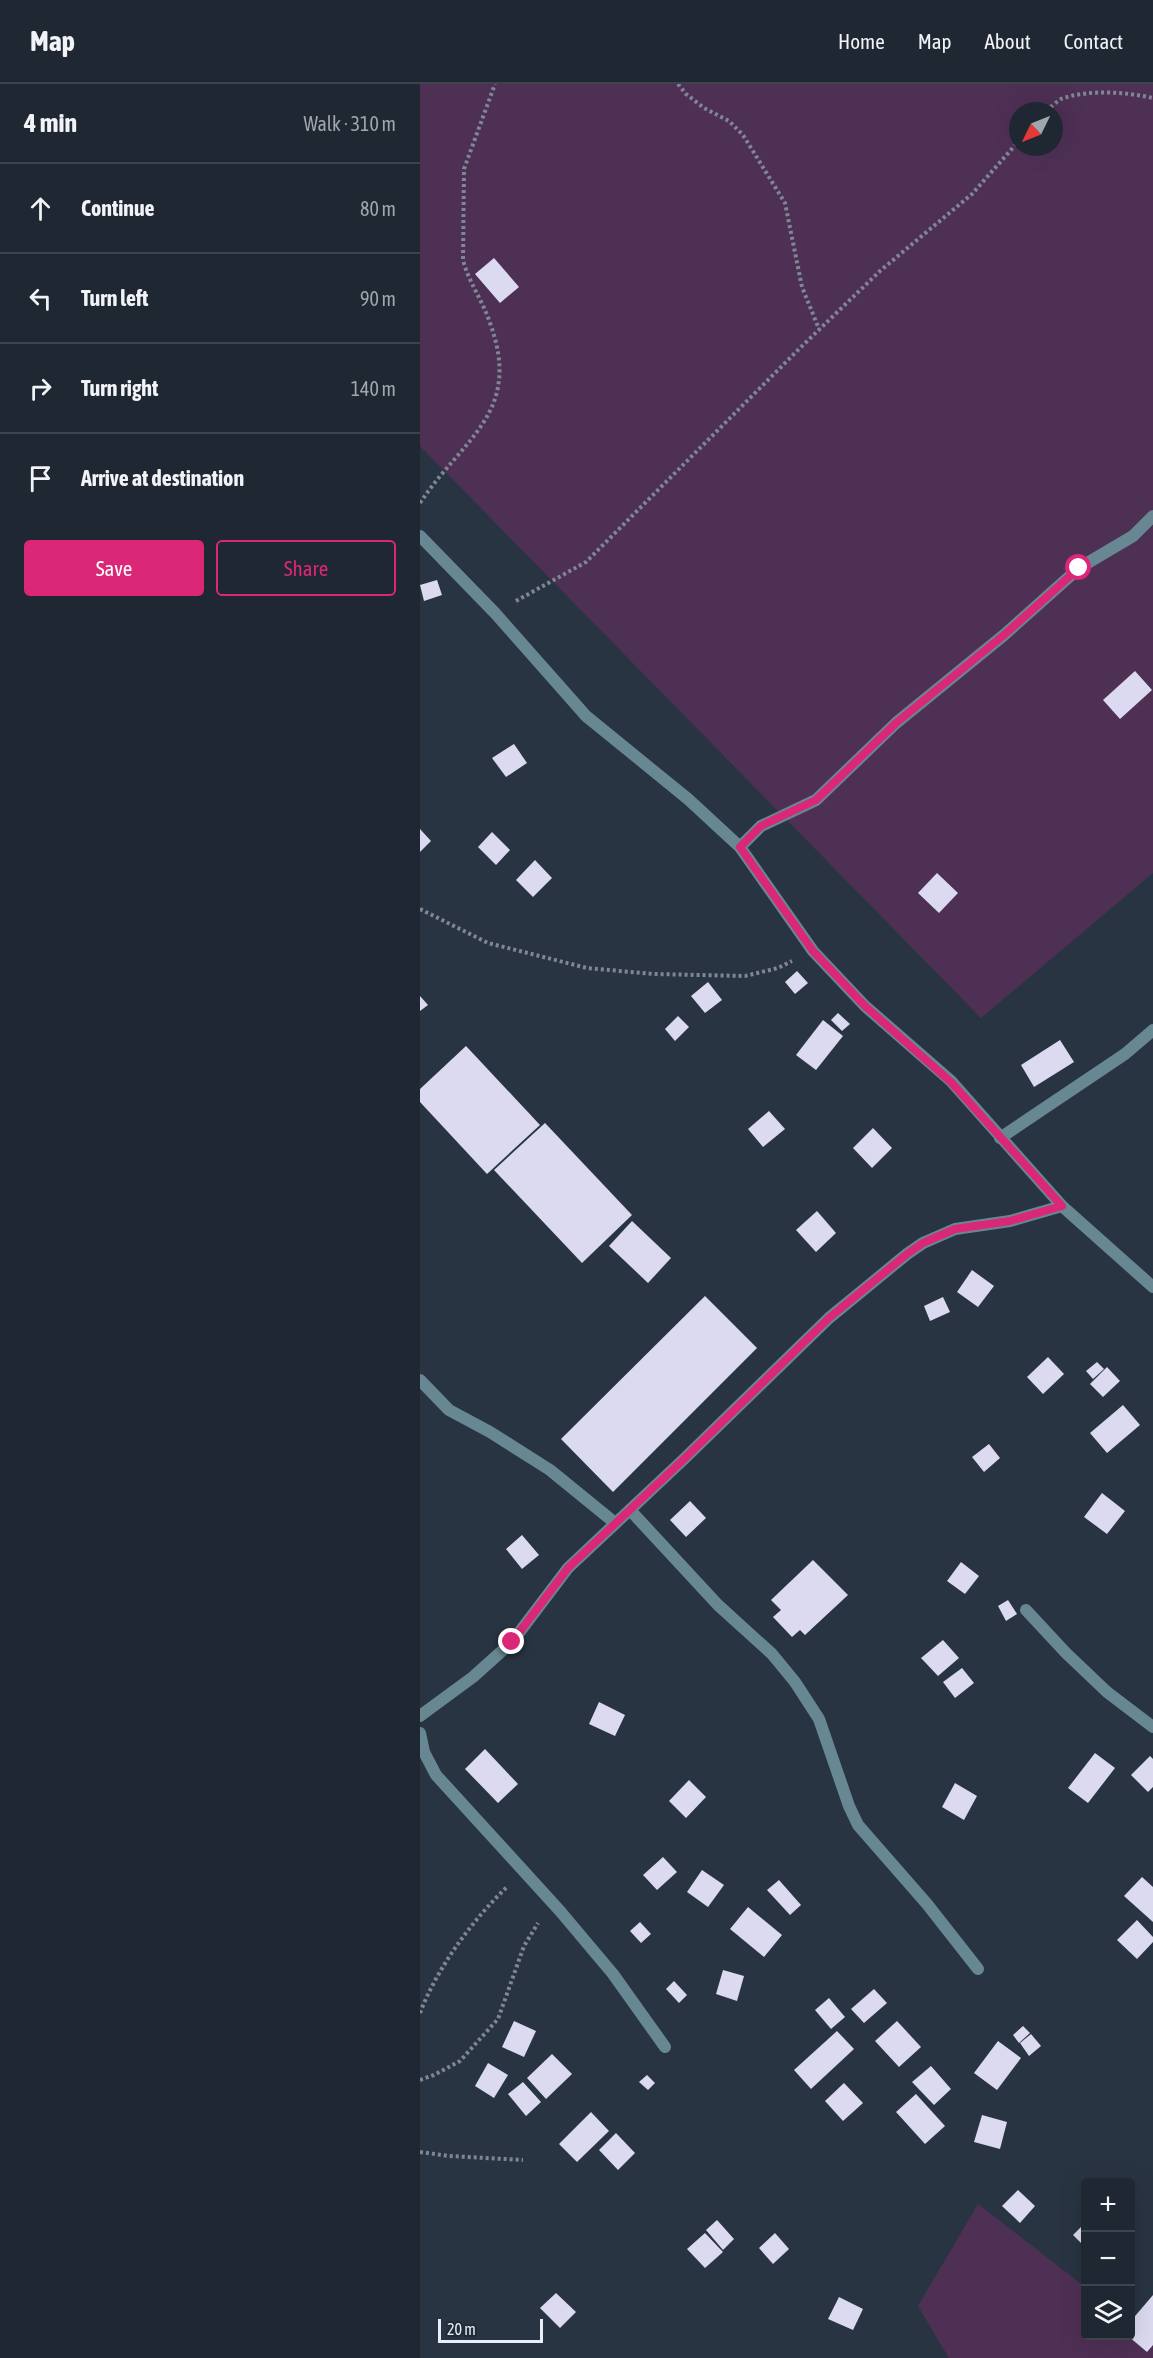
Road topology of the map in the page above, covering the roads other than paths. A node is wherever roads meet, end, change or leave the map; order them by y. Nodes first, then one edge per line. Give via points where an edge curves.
1 (1153, 516) edge
2 (420, 536) edge
3 (740, 847) junction
4 (1153, 1030) edge
5 (1000, 1138) junction
6 (1062, 1206) junction
7 (1153, 1287) edge
8 (420, 1380) edge
9 (630, 1510) junction
10 (615, 1523) junction
11 (1026, 1610) dead end
12 (436, 1704) junction
13 (420, 1705) edge
14 (420, 1716) edge
15 (1153, 1727) edge
16 (420, 1733) edge
17 (978, 1969) dead end
18 (665, 2047) dead end

1 - 3 street via 1134,536 1079,568 896,723 816,800 761,826
2 - 3 street via 586,716
3 - 5 street via 813,951 865,1006 951,1082
4 - 5 street via 1125,1054
5 - 6 street
6 - 7 street
6 - 9 street via 1010,1221 955,1229 907,1254 829,1318
8 - 10 street via 449,1410 550,1470
9 - 10 street
9 - 17 street via 795,1682 819,1719 858,1825
10 - 12 street via 568,1568 512,1642
11 - 15 street via 1107,1692
12 - 13 street
12 - 14 street
16 - 18 street via 424,1752 436,1775 613,1974

